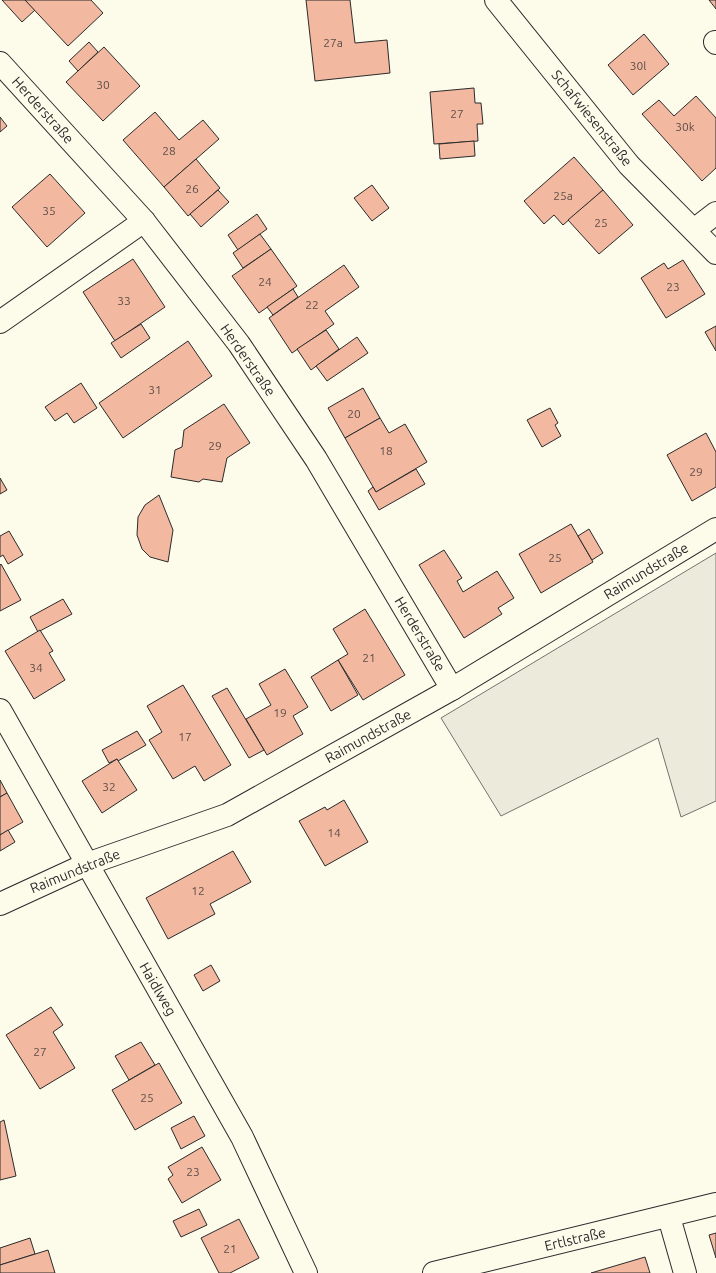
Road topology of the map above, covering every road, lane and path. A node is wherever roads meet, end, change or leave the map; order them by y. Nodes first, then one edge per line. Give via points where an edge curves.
1 (496, 0) edge
2 (0, 63) edge
3 (716, 213) edge
4 (144, 221) junction
5 (694, 230) junction
6 (716, 253) edge
7 (0, 322) edge
8 (716, 528) edge
9 (452, 688) junction
10 (0, 710) edge
11 (87, 864) junction
12 (0, 904) edge
13 (716, 1204) edge
14 (669, 1217) junction
15 (306, 1273) edge
16 (434, 1273) edge
17 (684, 1273) edge

1 - 5 street, Schafwiesenstraße via 629,165
2 - 4 street, Herderstraße
3 - 5 street
4 - 7 street
4 - 9 street, Herderstraße via 239,344 316,459
5 - 6 street, Schafwiesenstraße
8 - 9 street, Raimundstraße
9 - 11 street, Raimundstraße via 227,815
10 - 11 street, Haidlweg
11 - 12 street, Raimundstraße
11 - 15 street, Haidlweg via 242,1137
13 - 14 street, Ertlstraße
14 - 16 street, Ertlstraße
14 - 17 street

